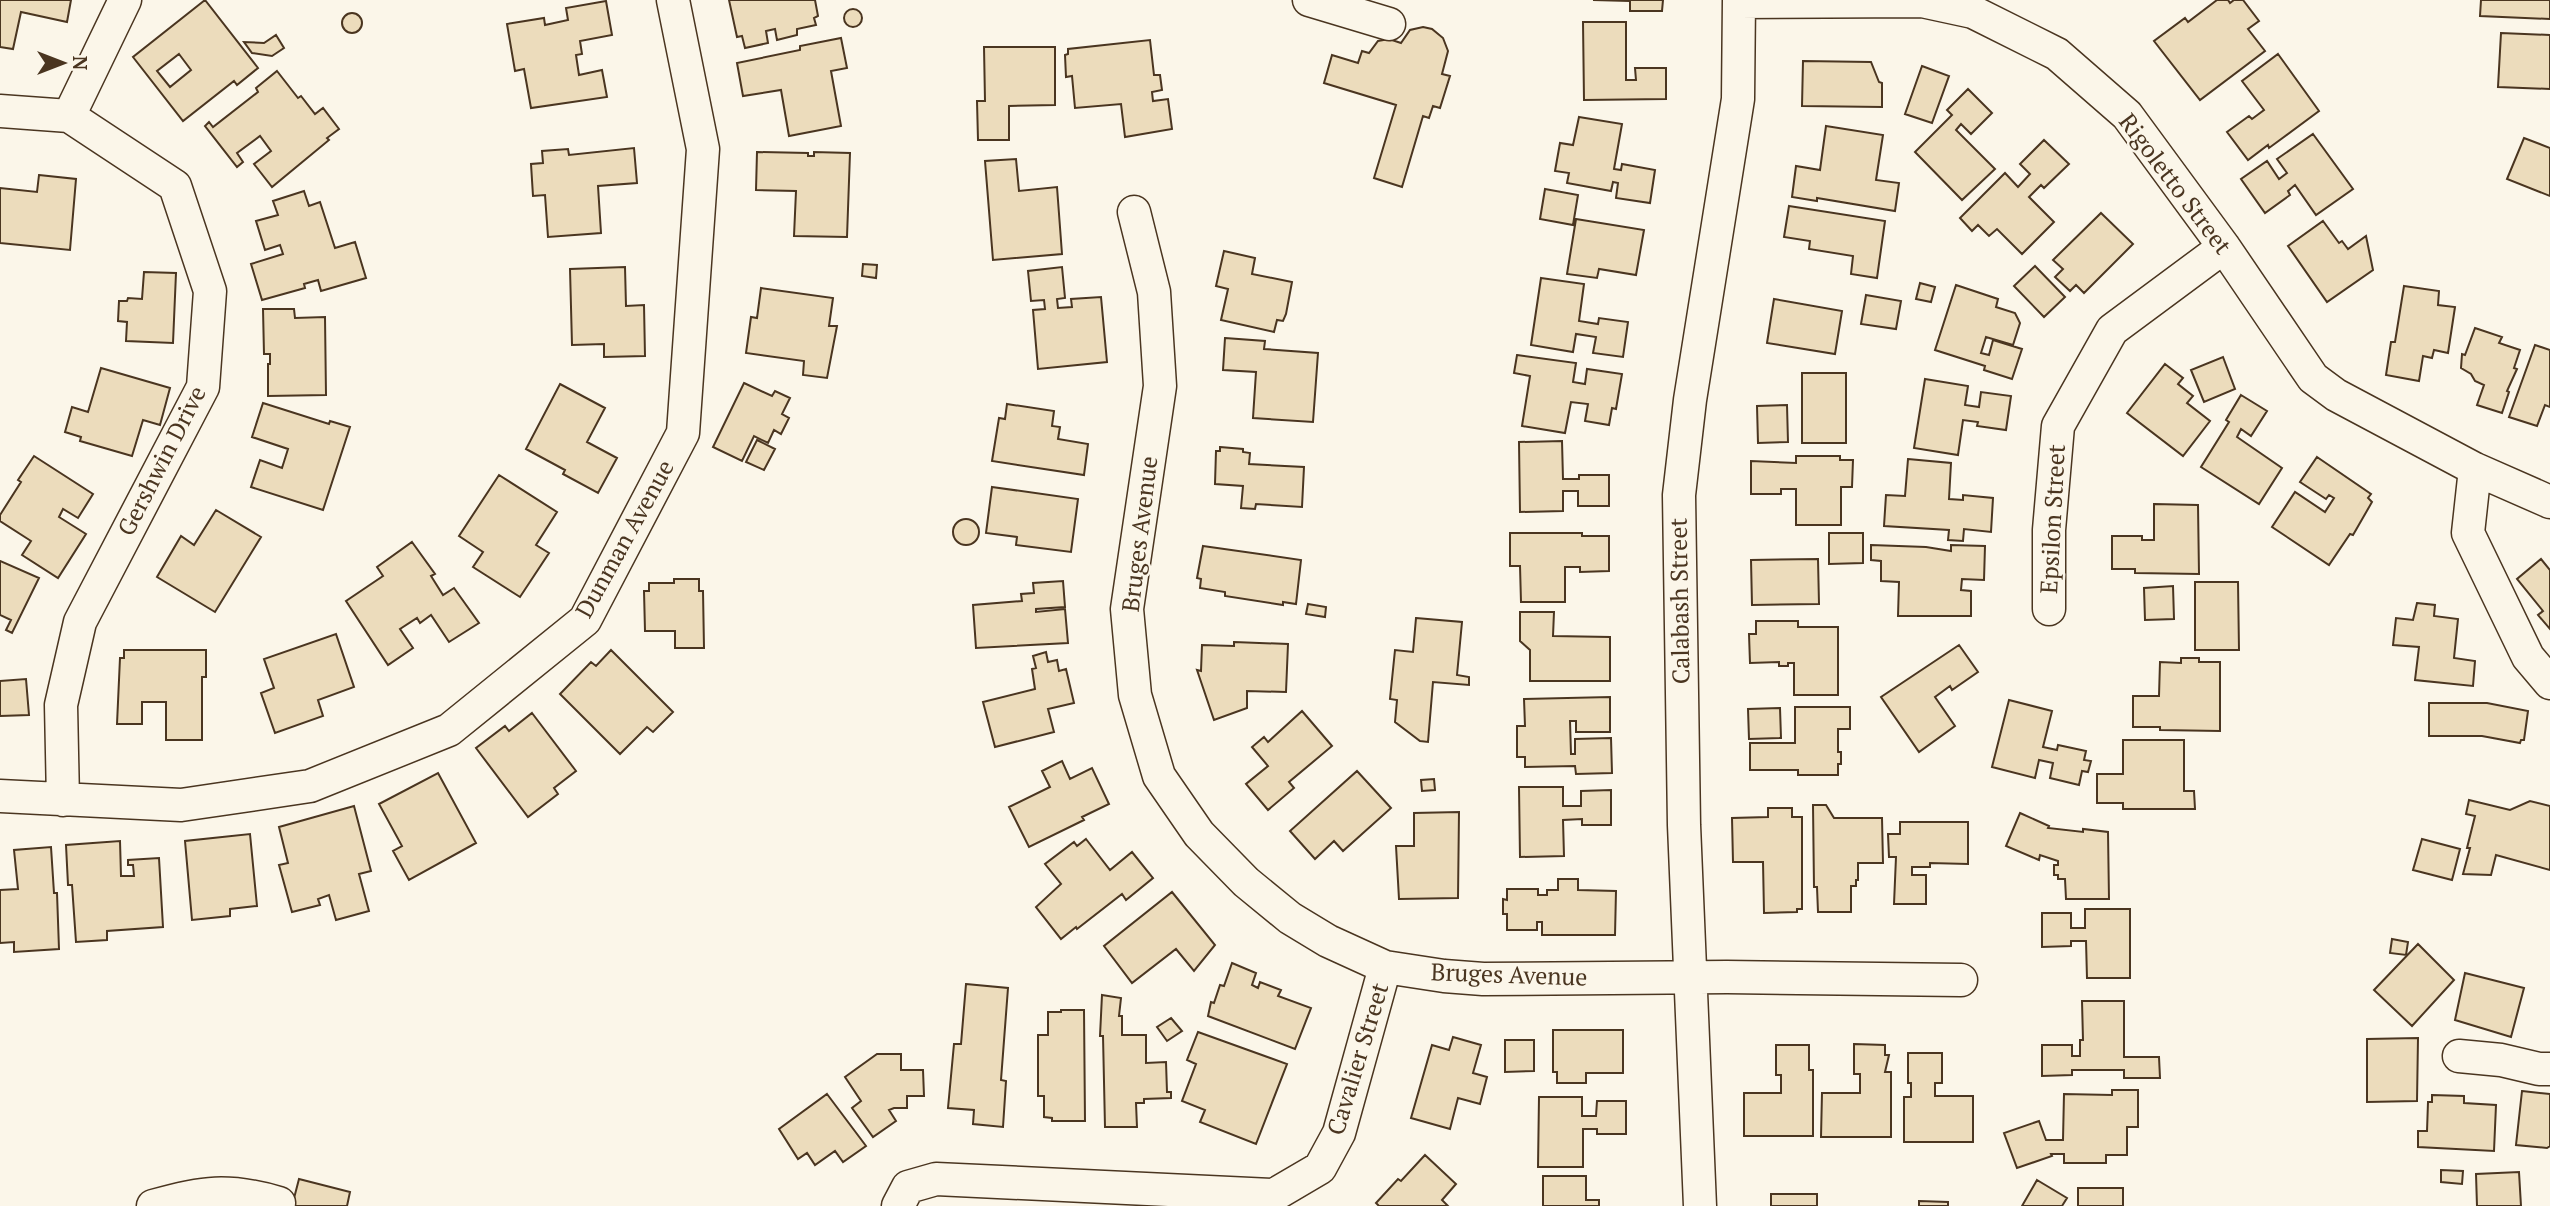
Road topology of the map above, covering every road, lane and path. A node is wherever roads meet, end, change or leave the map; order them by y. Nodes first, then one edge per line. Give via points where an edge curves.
1 (125, 0) edge
2 (673, 0) edge
3 (1309, 0) edge
4 (1739, 1) edge
5 (1389, 24) dead end
6 (0, 111) edge
7 (69, 116) junction
8 (1134, 212) dead end
9 (2224, 247) junction
10 (2475, 469) junction
11 (2550, 502) edge
12 (2049, 609) dead end
13 (2550, 682) edge
14 (0, 796) edge
15 (63, 800) junction
16 (1385, 967) junction
17 (1690, 977) junction
18 (1961, 980) dead end
19 (2459, 1056) dead end
20 (2550, 1069) edge
21 (279, 1203) dead end
22 (153, 1206) edge
23 (898, 1206) edge
24 (1700, 1206) edge

1 - 7 street
2 - 15 street, Dunman Avenue via 703,149 683,433 585,620 449,730 310,786 181,805
3 - 5 street
4 - 9 street, Rigoletto Street via 1922,1 1973,12 2057,54 2127,115
4 - 17 street, Calabash Street via 1738,99 1679,495
6 - 7 street, Gershwin Drive
7 - 15 street, Gershwin Drive via 175,186 209,291 203,387 80,622 61,705
8 - 16 street, Bruges Avenue via 1154,292 1160,386 1127,609 1135,695 1159,776 1199,834 1246,882 1290,918
9 - 10 street, Rigoletto Street via 2313,378 2336,395
9 - 12 street, Epsilon Street via 2112,330 2058,426 2049,530
10 - 11 street, Rigoletto Street
10 - 13 street via 2468,533 2528,657
14 - 15 street, Dunman Avenue
16 - 17 street, Bruges Avenue via 1483,979
16 - 23 street, Cavalier Street via 1339,1133 1320,1168 1275,1195 936,1179 908,1187
17 - 18 street, Bruges Avenue
17 - 24 street, Calabash Street
19 - 20 street
21 - 22 street via 219,1192

